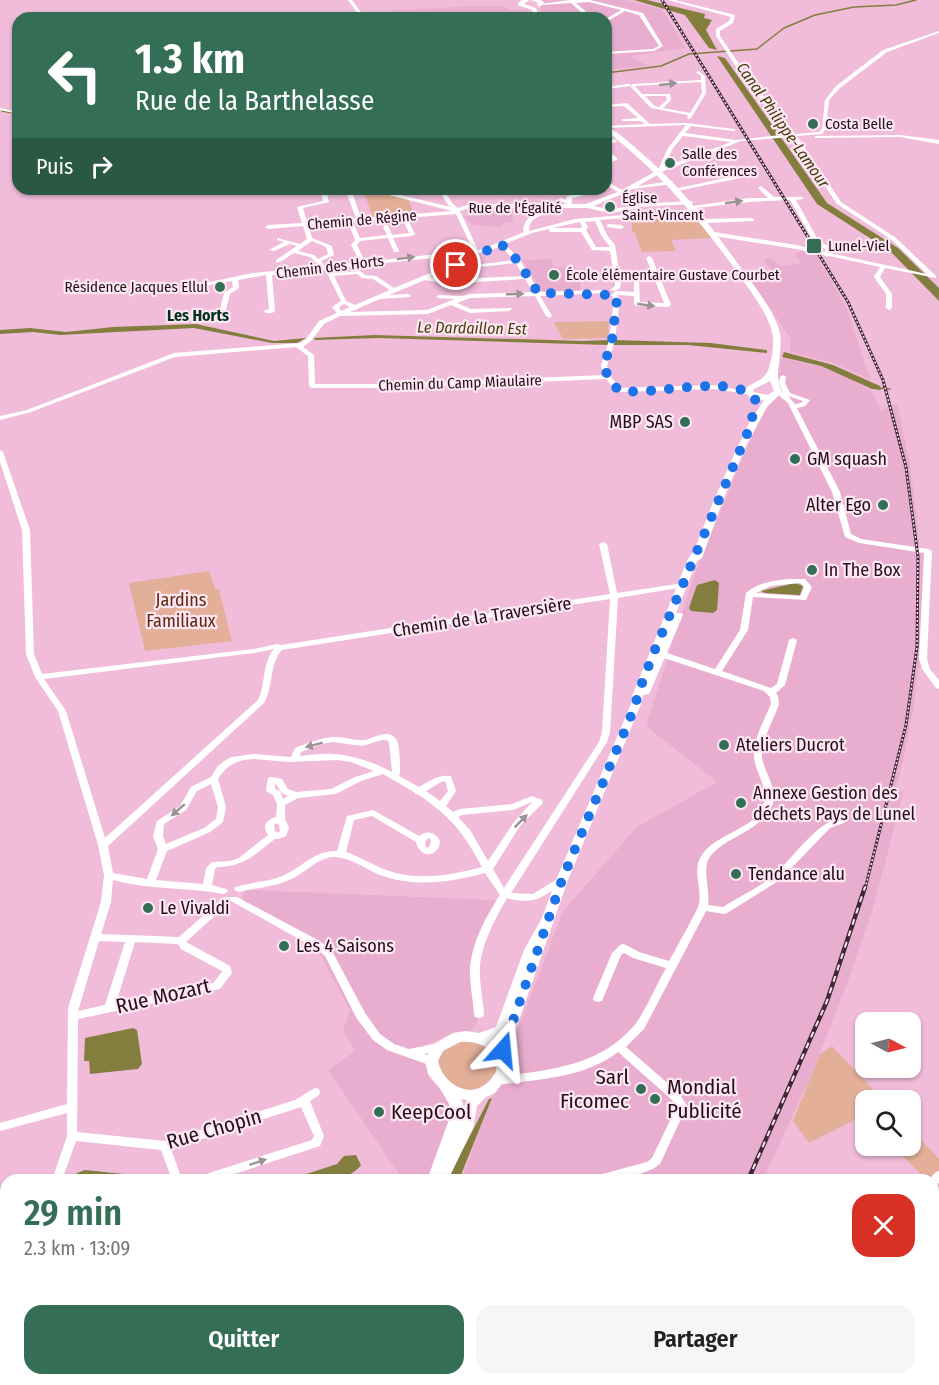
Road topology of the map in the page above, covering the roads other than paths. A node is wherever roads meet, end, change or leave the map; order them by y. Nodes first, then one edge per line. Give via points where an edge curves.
1 (670, 0) edge
2 (572, 1) edge
3 (527, 2) edge
4 (540, 2) edge
5 (625, 10) junction
6 (584, 12) edge
7 (612, 18) edge
8 (939, 32) edge
9 (612, 53) edge
10 (698, 72) dead end
11 (702, 81) junction
12 (631, 85) junction
13 (612, 87) edge
14 (642, 95) junction
15 (612, 105) edge
16 (660, 108) junction
17 (690, 114) junction
18 (643, 119) junction
19 (624, 120) dead end
20 (688, 125) junction
21 (650, 126) junction
22 (612, 127) edge
23 (734, 130) dead end
24 (612, 132) edge
25 (824, 133) junction
26 (682, 134) junction
27 (795, 137) junction
28 (736, 141) junction
29 (939, 142) edge
30 (660, 171) junction
31 (753, 174) dead end
32 (674, 186) junction
33 (612, 188) edge
34 (761, 188) dead end
35 (624, 191) junction
36 (324, 195) edge
37 (352, 195) edge
38 (405, 195) edge
39 (444, 195) edge
40 (573, 195) edge
41 (790, 198) junction
42 (801, 198) dead end
43 (602, 199) junction
44 (775, 199) junction
45 (561, 200) dead end
46 (295, 201) dead end
47 (326, 202) junction
48 (610, 204) dead end
49 (301, 206) junction
50 (450, 206) junction
51 (637, 206) junction
52 (694, 206) junction
53 (332, 207) dead end
54 (587, 207) junction
55 (575, 210) junction
56 (542, 213) dead end
57 (640, 214) junction
58 (404, 216) junction
59 (361, 220) junction
60 (752, 220) dead end
61 (350, 221) junction
62 (579, 221) junction
63 (705, 221) junction
64 (306, 224) junction
65 (600, 224) junction
66 (609, 226) dead end
67 (268, 227) dead end
68 (386, 227) dead end
69 (621, 227) dead end
70 (548, 228) junction
71 (583, 230) junction
72 (526, 231) dead end
73 (714, 234) junction
74 (390, 236) junction
75 (279, 239) dead end
76 (310, 239) junction
77 (358, 240) junction
78 (290, 242) junction
79 (501, 244) junction
80 (302, 246) junction
81 (474, 249) junction
82 (594, 249) junction
83 (612, 249) junction
84 (272, 250) dead end
85 (584, 250) dead end
86 (292, 251) junction
87 (396, 251) dead end
88 (827, 255) junction
89 (649, 258) dead end
90 (278, 261) dead end
91 (317, 261) junction
92 (518, 261) junction
93 (363, 263) junction
94 (883, 267) junction
95 (326, 268) junction
96 (269, 274) junction
97 (331, 275) junction
98 (529, 276) junction
99 (934, 277) edge
100 (426, 278) junction
101 (656, 278) junction
102 (235, 279) junction
103 (477, 280) junction
104 (190, 288) dead end
105 (393, 290) junction
106 (614, 292) junction
107 (538, 293) junction
108 (635, 294) junction
109 (381, 296) junction
110 (408, 296) dead end
111 (439, 297) dead end
112 (462, 298) junction
113 (344, 302) junction
114 (452, 303) junction
115 (356, 307) junction
116 (889, 308) dead end
117 (509, 309) dead end
118 (266, 311) dead end
119 (431, 312) junction
120 (448, 312) dead end
121 (340, 314) junction
122 (549, 316) dead end
123 (221, 317) dead end
124 (431, 320) dead end
125 (298, 346) junction
126 (777, 356) junction
127 (608, 377) junction
128 (783, 377) dead end
129 (753, 390) junction
130 (773, 394) junction
131 (792, 406) junction
132 (0, 418) edge
133 (750, 427) junction
134 (0, 452) edge
135 (603, 544) dead end
136 (698, 553) junction
137 (684, 585) junction
138 (614, 595) junction
139 (752, 595) junction
140 (793, 640) dead end
141 (278, 647) junction
142 (659, 653) junction
143 (717, 673) junction
144 (39, 677) junction
145 (939, 686) edge
146 (770, 693) junction
147 (294, 759) junction
148 (384, 771) junction
149 (394, 778) junction
150 (214, 779) junction
151 (418, 792) junction
152 (296, 795) junction
153 (282, 804) junction
154 (441, 806) junction
155 (452, 816) junction
156 (841, 821) dead end
157 (419, 840) dead end
158 (103, 845) junction
159 (163, 849) junction
160 (341, 855) junction
161 (488, 869) junction
162 (562, 880) junction
163 (108, 881) junction
164 (150, 883) junction
165 (207, 887) junction
166 (506, 895) junction
167 (233, 896) junction
168 (703, 907) junction
169 (548, 919) junction
170 (96, 937) junction
171 (131, 939) junction
172 (181, 941) junction
173 (672, 966) junction
174 (598, 998) dead end
175 (109, 1008) junction
176 (479, 1014) dead end
177 (72, 1016) junction
178 (481, 1038) junction
179 (440, 1047) junction
180 (620, 1048) junction
181 (413, 1052) junction
182 (503, 1060) junction
183 (432, 1062) junction
184 (519, 1078) junction
185 (498, 1081) junction
186 (447, 1089) junction
187 (315, 1092) dead end
188 (481, 1092) junction
189 (304, 1101) junction
190 (73, 1107) junction
191 (0, 1127) edge
192 (72, 1136) junction
193 (165, 1146) junction
194 (59, 1174) edge
195 (175, 1174) edge
196 (221, 1174) edge
197 (436, 1174) edge
198 (444, 1174) edge
199 (621, 1174) edge

1 - 27 street via 733,16 717,34 748,81
2 - 4 street
2 - 5 street via 592,1
2 - 6 street
3 - 4 main road
5 - 7 street
5 - 9 street via 644,16 661,47
8 - 25 street via 885,51 838,87 825,105
10 - 11 street
12 -> 11 street
11 - 17 street via 704,94
12 - 13 street
12 - 14 street
14 - 16 street via 652,106
14 - 16 street via 668,95 669,100
15 - 18 street via 625,104
16 - 17 street
17 - 20 street
18 - 19 street
18 - 21 street
20 - 21 street
20 - 23 street
20 - 26 street
21 - 22 street
24 - 30 main road
25 - 27 street
25 - 29 street
26 - 28 street
26 - 30 street via 670,148
27 - 28 street
27 - 99 street via 839,203 894,239
28 - 30 street
30 - 32 main road
30 - 35 street
31 - 32 street
32 - 35 street
32 - 52 main road
33 - 35 street
34 - 44 street
35 - 43 street
35 - 51 street
36 - 47 street
37 - 59 street
38 - 50 street
39 - 50 street
40 - 45 street via 569,196 570,202
41 - 42 street
41 - 44 street
41 - 88 street via 816,241 828,248
43 - 48 street
43 - 54 street
52 -> 44 street
46 - 49 street
47 - 49 street
47 - 53 street
49 - 64 street
50 - 55 street, Rue de l'Égalité via 550,204
50 - 58 street, Chemin de Régine
50 - 81 street
51 - 52 street
51 - 54 street via 610,211
51 - 57 street
52 - 57 street, Chemin des Horts
52 - 63 main road
54 - 55 street, Rue de l'Égalité
55 - 62 street
56 - 72 street via 531,218
57 - 65 street, Chemin des Horts
58 - 59 street, Chemin de Régine
58 - 74 street via 412,234
59 - 61 street, Chemin de Régine
60 - 63 street
61 - 64 street, Chemin de Régine
61 - 77 street
62 - 65 street, Chemin des Horts
62 - 70 street, Chemin des Horts
62 - 71 street via 585,227
63 - 73 main road
64 - 67 street, Chemin de Régine
64 - 76 street
65 - 83 street
66 - 69 street
68 - 74 street
70 - 71 street
70 - 79 street, Chemin des Horts
71 - 82 street
73 - 88 street
73 - 126 main road via 768,314 775,330
74 - 77 street
74 - 87 street
75 - 78 street
76 - 80 street
76 - 91 street via 329,246 331,254
77 - 93 street via 354,245
78 - 80 street
78 - 84 street
79 - 81 street, Chemin des Horts via 486,251
79 - 92 street
80 - 86 street
93 -> 81 street, Chemin des Horts
81 - 100 street via 467,259
82 - 83 street
82 - 85 street
83 - 106 street via 618,283
86 - 90 street
86 - 91 street
88 - 94 street
89 - 101 street
91 - 95 street
92 - 98 street
92 - 103 street via 477,266
93 - 95 street, Chemin des Horts
94 - 99 street
94 - 116 street via 877,277 889,294
95 - 96 street, Chemin des Horts
95 - 97 street
96 - 102 street, Chemin des Horts
96 - 118 street via 273,311
97 - 105 street via 358,272
97 - 113 street
98 - 103 street
98 - 107 street
100 - 103 street via 444,282
100 - 105 street
100 - 109 street
101 - 108 street via 636,279
108 -> 101 street via 638,305 667,306
102 - 104 street, Chemin des Horts
102 - 123 street via 236,288 226,293
105 - 109 street
106 - 107 street
106 - 108 street
106 - 127 street via 617,299 604,366
112 -> 107 street
107 - 122 street
109 - 110 street
109 - 115 street
111 - 112 street
112 - 114 street
113 - 115 street
113 - 121 street via 335,305
114 - 117 street via 470,311
114 - 119 street
115 - 121 street
119 - 120 street
119 - 121 street
119 - 124 street
121 - 125 street via 316,327 309,339
125 - 127 street, Chemin du Camp Miaulaire via 311,355 312,386
125 - 132 street via 174,355 29,411
126 - 129 main road via 766,381
126 - 130 main road
127 - 129 street via 623,391 715,387
128 - 131 street via 787,394 807,400 803,405
129 - 130 main road
129 - 130 main road
129 - 133 main road via 756,401
130 - 131 street
130 - 133 main road
131 - 145 street via 836,492 848,535 859,541 928,550 923,659
133 - 136 main road
134 - 144 street via 26,530 30,654
135 - 138 street
136 - 137 main road
136 - 142 main road
137 - 138 street, Chemin de la Traversière
137 - 142 main road
138 - 141 street, Chemin de la Traversière
138 - 166 street via 608,717 603,742
139 - 139 street via 803,598 808,587 796,581 762,586
139 - 143 street via 744,630
140 - 146 street via 781,685
141 - 144 street, Chemin de la Traversière
141 - 158 street via 261,701
142 - 143 street
142 - 162 main road
143 - 146 street
144 - 158 street via 62,711
146 - 168 street via 775,704 758,754 770,797 767,807 757,819 710,851 702,873 706,895
147 - 148 street via 340,757
149 -> 147 street via 393,741 387,737 370,742 315,743 298,750
147 - 150 street via 238,757
148 - 149 street
148 - 152 street via 333,792
149 - 151 street
150 -> 159 street via 194,789 183,808 160,823 158,837
150 - 159 street via 222,807 220,820 207,830
151 - 154 street
151 - 154 street via 448,778 452,792
152 - 153 street
152 - 153 street via 285,791 279,781 271,780 270,790 278,793
153 - 165 street via 280,821 286,829 242,860 215,864
154 - 155 street
155 - 161 street
161 -> 155 street via 517,824 539,802 532,799 513,807
156 - 168 street via 827,826 769,883 724,911
157 - 160 street via 373,813 350,818
158 - 163 street
159 - 164 street
160 - 161 street via 412,879 470,875
160 - 167 street via 315,859 292,875
161 - 166 street
162 - 166 street via 535,897
162 - 169 main road
163 - 164 street
163 - 170 street
164 - 165 street
165 - 167 street
166 - 176 street via 477,954
167 - 172 street
167 - 181 street via 325,950 372,1032 390,1046
168 - 173 street
169 - 178 main road via 530,950 501,1030
169 - 182 main road via 503,1046
170 - 171 street
170 - 177 street
171 - 172 street
171 - 175 street
172 - 175 street, Rue Mozart via 227,969 216,986
173 - 174 street via 623,948 617,953
173 - 180 street via 640,1026
175 - 177 street, Rue Mozart
177 - 190 street
178 - 179 main road via 458,1037
178 - 182 main road via 491,1043
179 - 181 street
179 - 183 main road
180 - 184 street via 585,1065
180 - 199 street via 681,1104 656,1161
181 - 183 street
182 - 184 street
182 - 185 main road
183 - 186 main road via 435,1077
184 - 185 street
185 - 188 main road
186 - 188 main road via 464,1094
186 - 197 main road via 456,1102 458,1114
187 - 189 street, Rue Chopin
188 - 198 main road via 471,1104 466,1128
189 - 193 street, Rue Chopin
196 -> 189 street via 316,1143 319,1136
190 - 191 street
190 - 192 street
192 - 193 street, Rue Chopin
192 - 194 street
193 - 195 street

